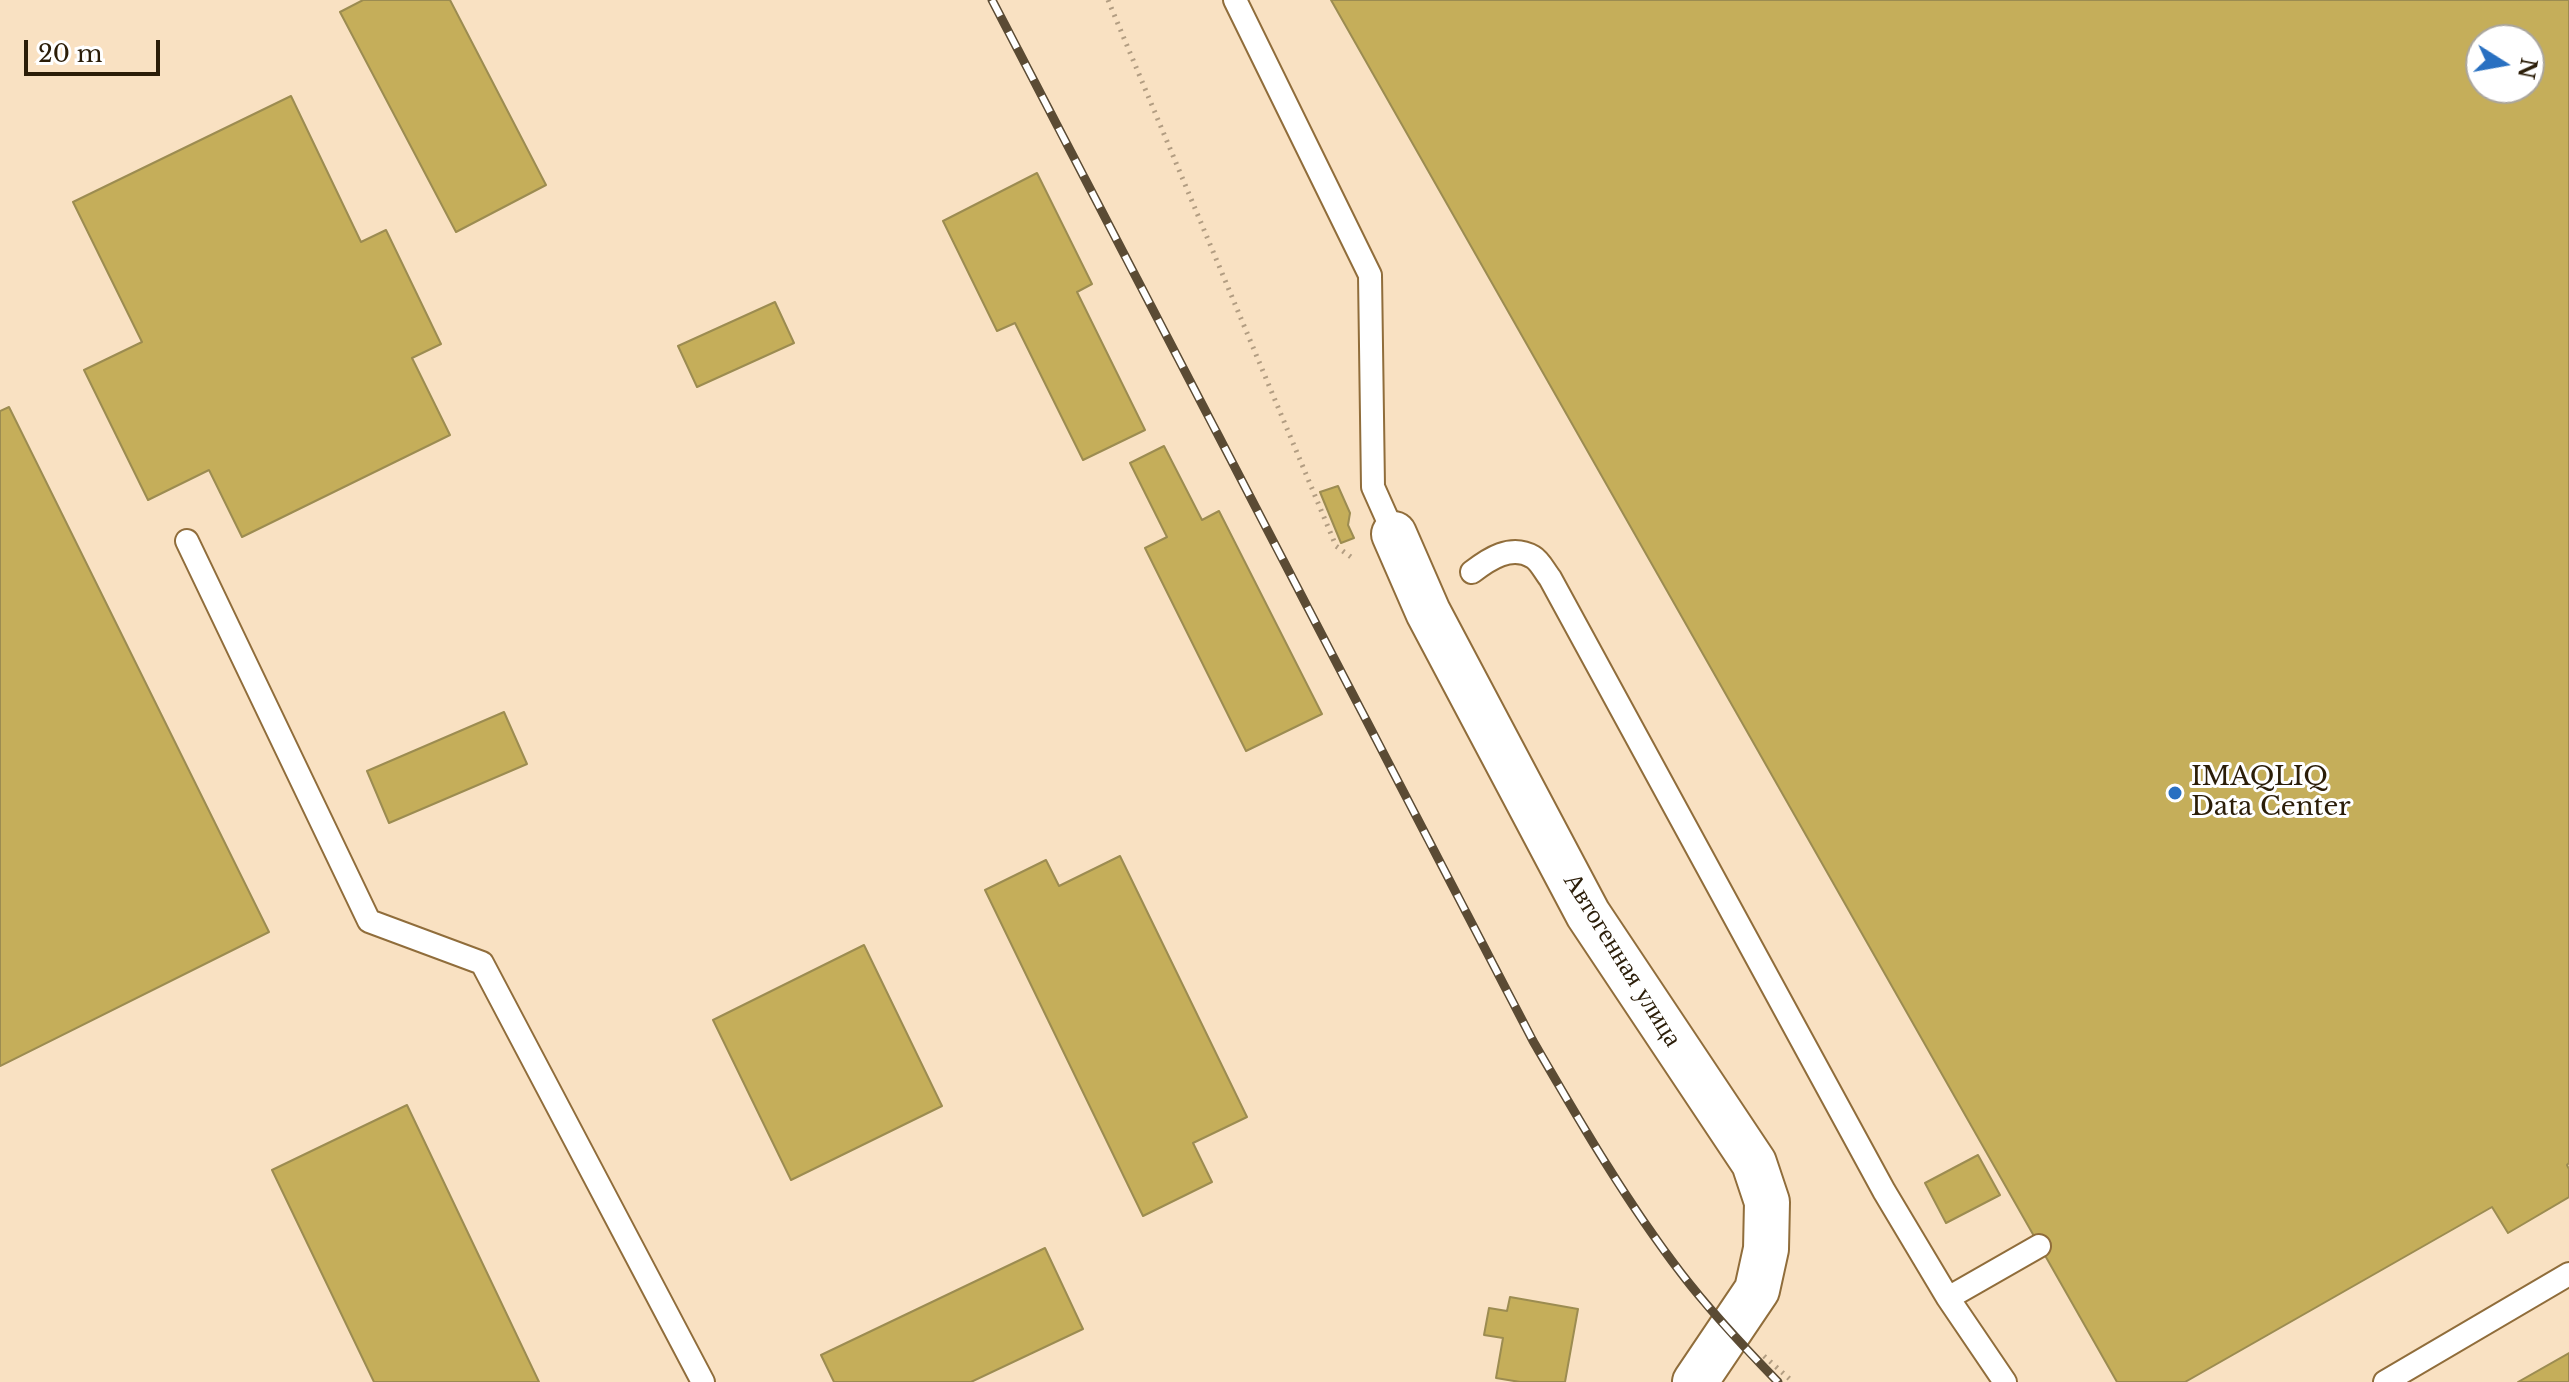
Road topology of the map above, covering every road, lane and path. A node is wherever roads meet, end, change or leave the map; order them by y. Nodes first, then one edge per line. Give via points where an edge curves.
1 (1108, 0) edge
2 (1235, 0) edge
3 (1394, 534) joint
4 (187, 541) dead end
5 (1364, 567) dead end
6 (1472, 572) dead end
7 (2039, 1246) dead end
8 (2569, 1274) edge
9 (1948, 1298) junction
10 (703, 1382) edge
11 (1695, 1382) edge
12 (2005, 1382) edge
13 (2385, 1382) edge

1 - 5 path via 1336,546
2 - 3 lane via 1370,275 1373,487
3 - 11 street, Автогенная улица via 1428,612 1588,914 1754,1163 1767,1202 1766,1249 1757,1290
4 - 10 lane via 369,921 482,963
6 - 9 lane via 1491,558 1514,552 1535,558 1550,578 1884,1191
7 - 9 lane
8 - 13 lane
9 - 12 lane

